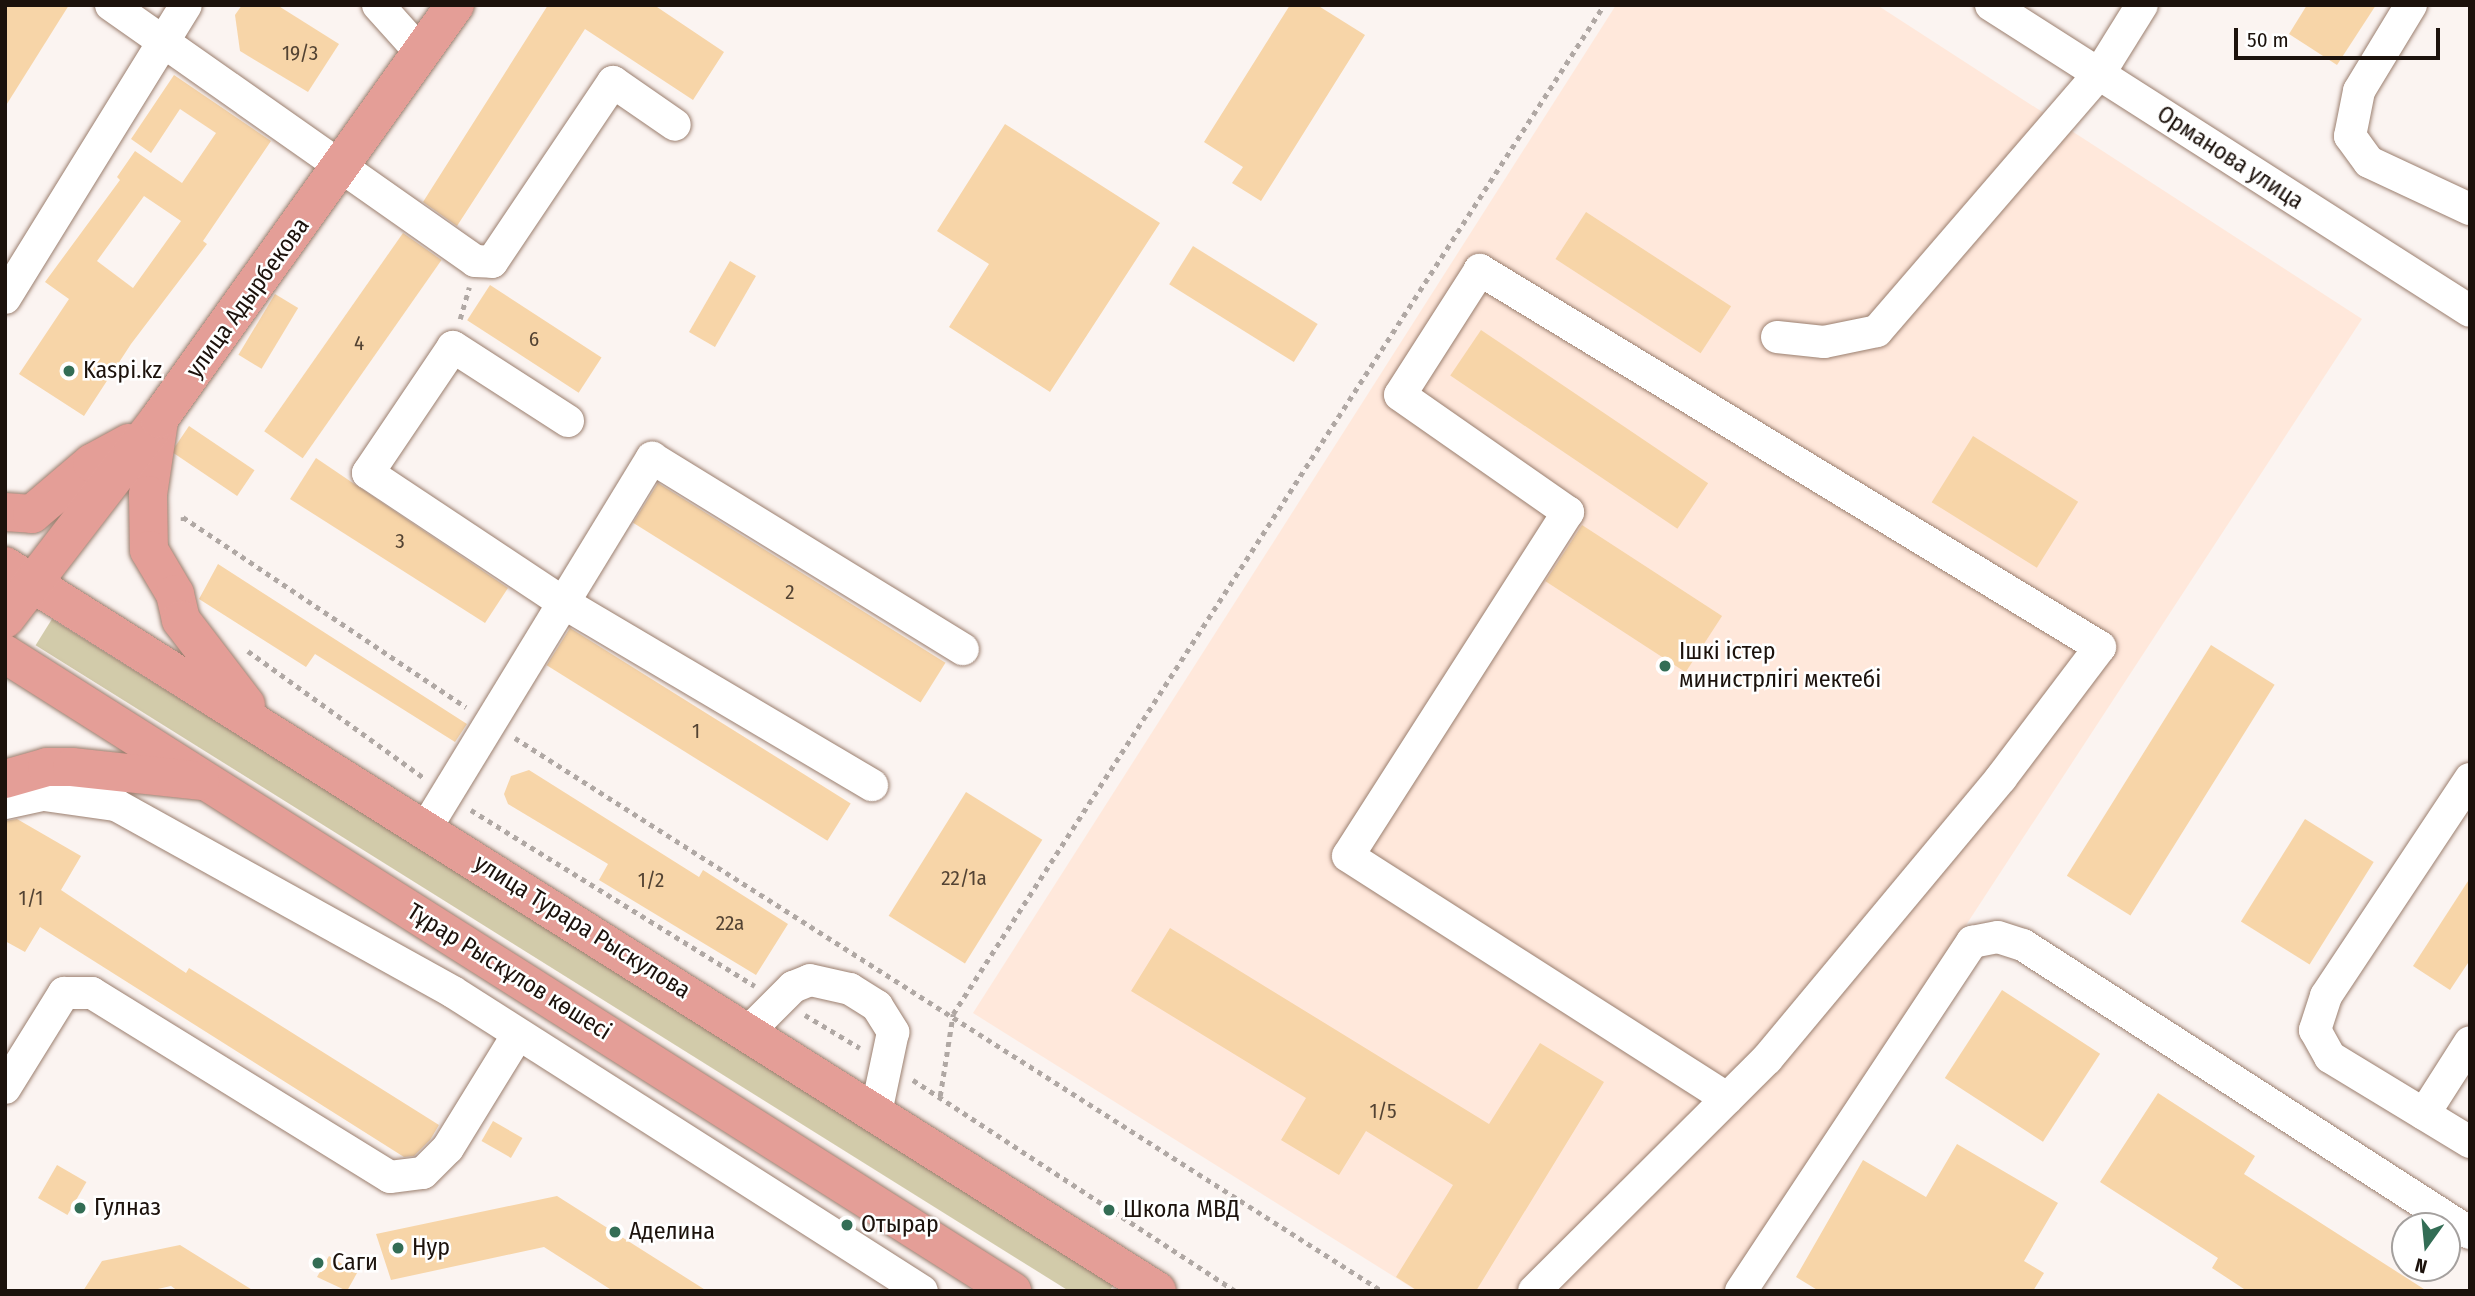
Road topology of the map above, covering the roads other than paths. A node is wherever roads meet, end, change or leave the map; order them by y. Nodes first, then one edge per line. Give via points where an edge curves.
1 (111, 5) edge
2 (186, 5) edge
3 (378, 5) edge
4 (455, 5) edge
5 (1991, 5) edge
6 (2142, 5) edge
7 (2411, 5) edge
8 (163, 41) junction
9 (422, 54) junction
10 (2099, 74) junction
11 (675, 125) dead end
12 (341, 168) junction
13 (2470, 209) edge
14 (5, 298) edge
15 (2470, 311) edge
16 (1777, 337) dead end
17 (568, 421) dead end
18 (154, 426) junction
19 (5, 512) edge
20 (18, 574) edge
21 (564, 603) junction
22 (5, 619) edge
23 (962, 649) dead end
24 (5, 654) edge
25 (265, 728) junction
26 (5, 779) edge
27 (2470, 779) edge
28 (207, 782) junction
29 (872, 785) dead end
30 (5, 803) edge
31 (426, 828) junction
32 (447, 933) junction
33 (453, 992) junction
34 (748, 1032) junction
35 (517, 1036) junction
36 (2470, 1042) edge
37 (5, 1088) edge
38 (1727, 1098) junction
39 (876, 1113) junction
40 (2424, 1114) junction
41 (2470, 1142) edge
42 (2470, 1233) edge
43 (906, 1287) edge
44 (1012, 1291) edge
45 (1157, 1291) edge
46 (1534, 1291) edge
47 (1741, 1291) edge

1 - 8 street
2 - 8 street
3 - 9 street
4 - 9 main road, улица Адырбекова
5 - 10 street, Орманова улица
6 - 10 street
7 - 13 street via 2358,91 2350,136 2370,162
8 - 12 street
8 - 14 street
9 - 12 main road, улица Адырбекова
10 - 15 street, Орманова улица
10 - 16 street via 1877,331 1824,342
11 - 12 street via 613,82 492,262 475,261
12 - 18 main road, улица Адырбекова
17 - 21 street via 453,347 368,473
18 - 19 main road via 93,463 32,514
18 - 20 main road, улица Адырбекова
18 - 25 main road via 149,550 175,594 181,620
20 - 22 main road, улица Адырбекова
20 - 25 main road, улица Турара Рыскулова
21 - 23 street via 652,458
21 - 29 street
21 - 31 street
24 - 28 main road, Тұрар Рыскұлов көшесі
25 - 31 main road, улица Турара Рыскулова
26 - 28 main road via 47,767 72,767
27 - 40 street via 2318,1013 2315,1030 2330,1057
28 - 32 main road, Тұрар Рыскұлов көшесі
30 - 33 street via 44,794 116,805
31 - 34 main road, улица Турара Рыскулова
32 - 33 street
32 - 44 main road, Тұрар Рыскұлов көшесі
33 - 35 street
34 - 39 main road, улица Турара Рыскулова
34 - 39 street via 793,986 810,980 850,989 877,1006 893,1031
35 - 37 street via 448,1148 423,1173 390,1177 92,993 64,993
35 - 43 street
36 - 40 street
38 - 38 street via 1767,1059 2001,778 2100,647 1480,270 1400,395 1567,512 1348,856
38 - 46 street
39 - 45 main road, улица Турара Рыскулова
40 - 41 street
42 - 47 street via 2022,945 1998,937 1972,942

